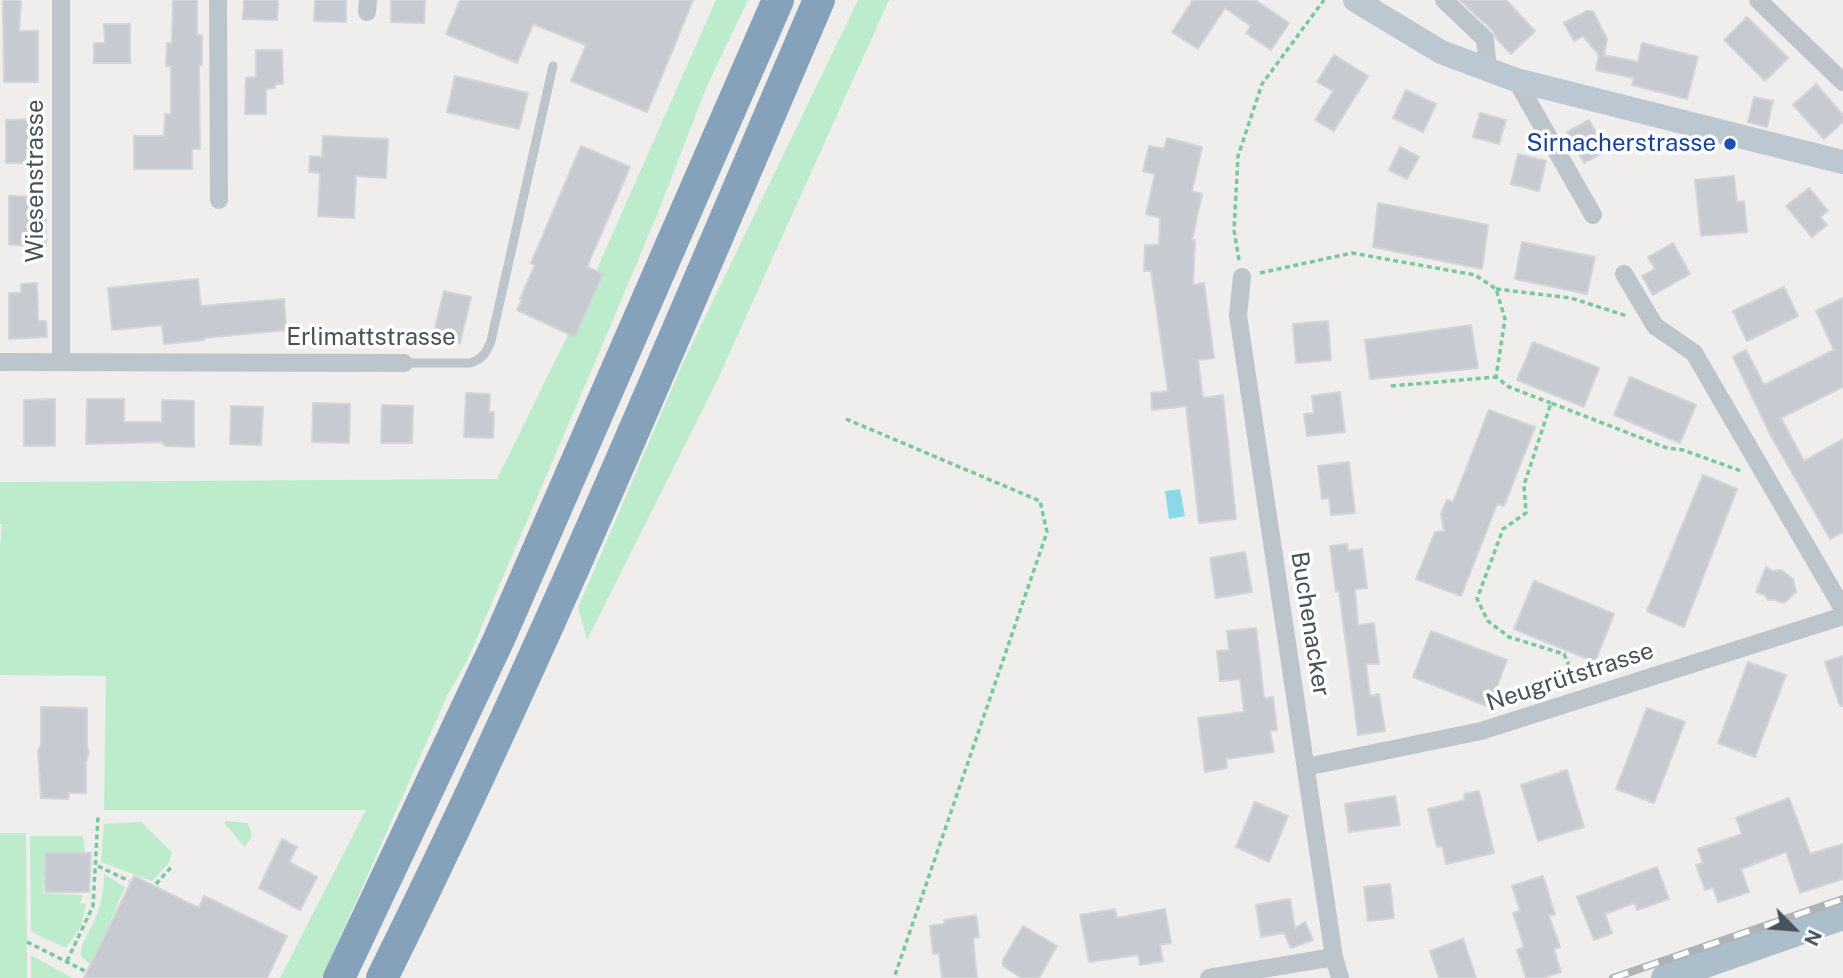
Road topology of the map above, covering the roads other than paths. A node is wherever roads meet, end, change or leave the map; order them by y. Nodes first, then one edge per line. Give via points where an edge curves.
1 (61, 0) edge
2 (218, 0) edge
3 (778, 0) edge
4 (819, 0) edge
5 (1355, 0) edge
6 (1444, 0) edge
7 (1758, 0) edge
8 (553, 66) dead end
9 (1488, 71) junction
10 (1516, 80) junction
11 (1843, 82) edge
12 (1843, 162) edge
13 (219, 200) dead end
14 (1593, 215) dead end
15 (1624, 274) dead end
16 (1242, 277) road end
17 (0, 362) edge
18 (61, 362) junction
19 (404, 363) joint
20 (1843, 609) edge
21 (1843, 616) edge
22 (1306, 767) junction
23 (1843, 916) edge
24 (1334, 957) junction
25 (1715, 970) edge
26 (339, 978) edge
27 (382, 978) edge
28 (1209, 978) edge
29 (1340, 978) edge
30 (1665, 978) edge

1 - 18 street, Wiesenstrasse
2 - 13 street
3 - 26 highway via 499,639
4 - 27 highway via 529,665
5 - 9 street via 1441,52
6 - 9 street via 1485,39
7 - 11 street
8 - 19 lane, Erlimattstrasse via 486,353 470,363
9 - 10 street
10 - 12 street
10 - 14 street
15 - 20 street via 1655,326 1694,353
16 - 22 street, Buchenacker via 1238,315
17 - 18 street, Erlimattstrasse
18 - 19 street, Erlimattstrasse
21 - 22 street, Neugrütstrasse via 1481,731
22 - 24 street, Buchenacker
23 - 25 main road
24 - 28 street
24 - 29 street, Buchenacker
25 - 30 main road

